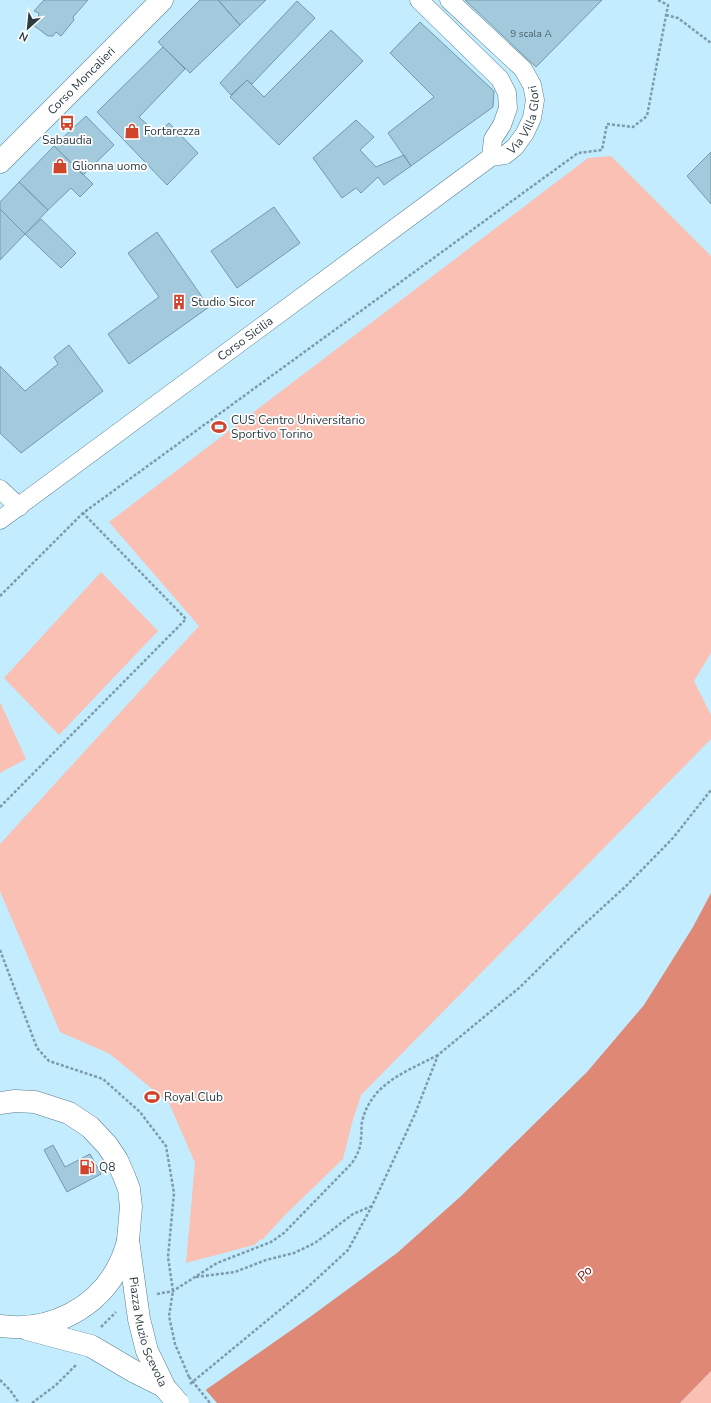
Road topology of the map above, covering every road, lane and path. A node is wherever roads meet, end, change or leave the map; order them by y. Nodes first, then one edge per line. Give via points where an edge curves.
1 (162, 0) edge
2 (419, 0) edge
3 (449, 0) edge
4 (658, 0) edge
5 (666, 15) junction
6 (711, 43) edge
7 (491, 157) junction
8 (0, 162) edge
9 (0, 489) edge
10 (19, 507) junction
11 (83, 513) junction
12 (0, 520) edge
13 (0, 596) edge
14 (711, 790) edge
15 (0, 808) edge
16 (0, 950) edge
17 (37, 1048) dead end
18 (438, 1055) junction
19 (0, 1103) edge
20 (372, 1206) junction
21 (128, 1240) junction
22 (196, 1277) junction
23 (10, 1326) edge
24 (75, 1365) dead end
25 (0, 1380) edge
26 (173, 1391) edge
27 (19, 1403) edge
28 (32, 1403) edge
29 (210, 1403) edge

1 - 8 main road, Corso Moncalieri
2 - 7 street, Via Villa Glori via 500,78 507,93 508,108 494,139
3 - 7 street, Via Villa Glori via 523,69 532,85 535,100 532,118 525,133 515,147 505,155
4 - 5 path via 668,5
5 - 6 path via 678,18
5 - 11 path via 647,116 633,127 607,124 602,150 578,153
7 - 10 street, Corso Sicilia
9 - 10 street
10 - 12 street, Corso Sicilia
11 - 13 path
11 - 15 path via 186,619
14 - 18 path via 673,838 626,886 519,988
16 - 17 path
18 - 20 path via 416,1114
18 - 22 path via 387,1082 374,1095 366,1110 359,1151 352,1164 284,1233 271,1242 216,1263
19 - 21 main road, Piazza Muzio Scevola via 35,1102 69,1114 90,1127 107,1145 117,1160 129,1189 131,1207
20 - 22 path via 353,1214 315,1243 294,1253 235,1272
20 - 26 path via 348,1250 309,1286
21 - 23 main road, Piazza Muzio Scevola via 121,1262 109,1281 83,1308 53,1322 37,1326
21 - 26 main road, Piazza Muzio Scevola via 147,1350
22 - 29 path, bridge via 173,1291 169,1316 174,1344 189,1377
23 - 26 main road, Piazza Muzio Scevola via 91,1346
24 - 28 path via 56,1385
25 - 27 path

